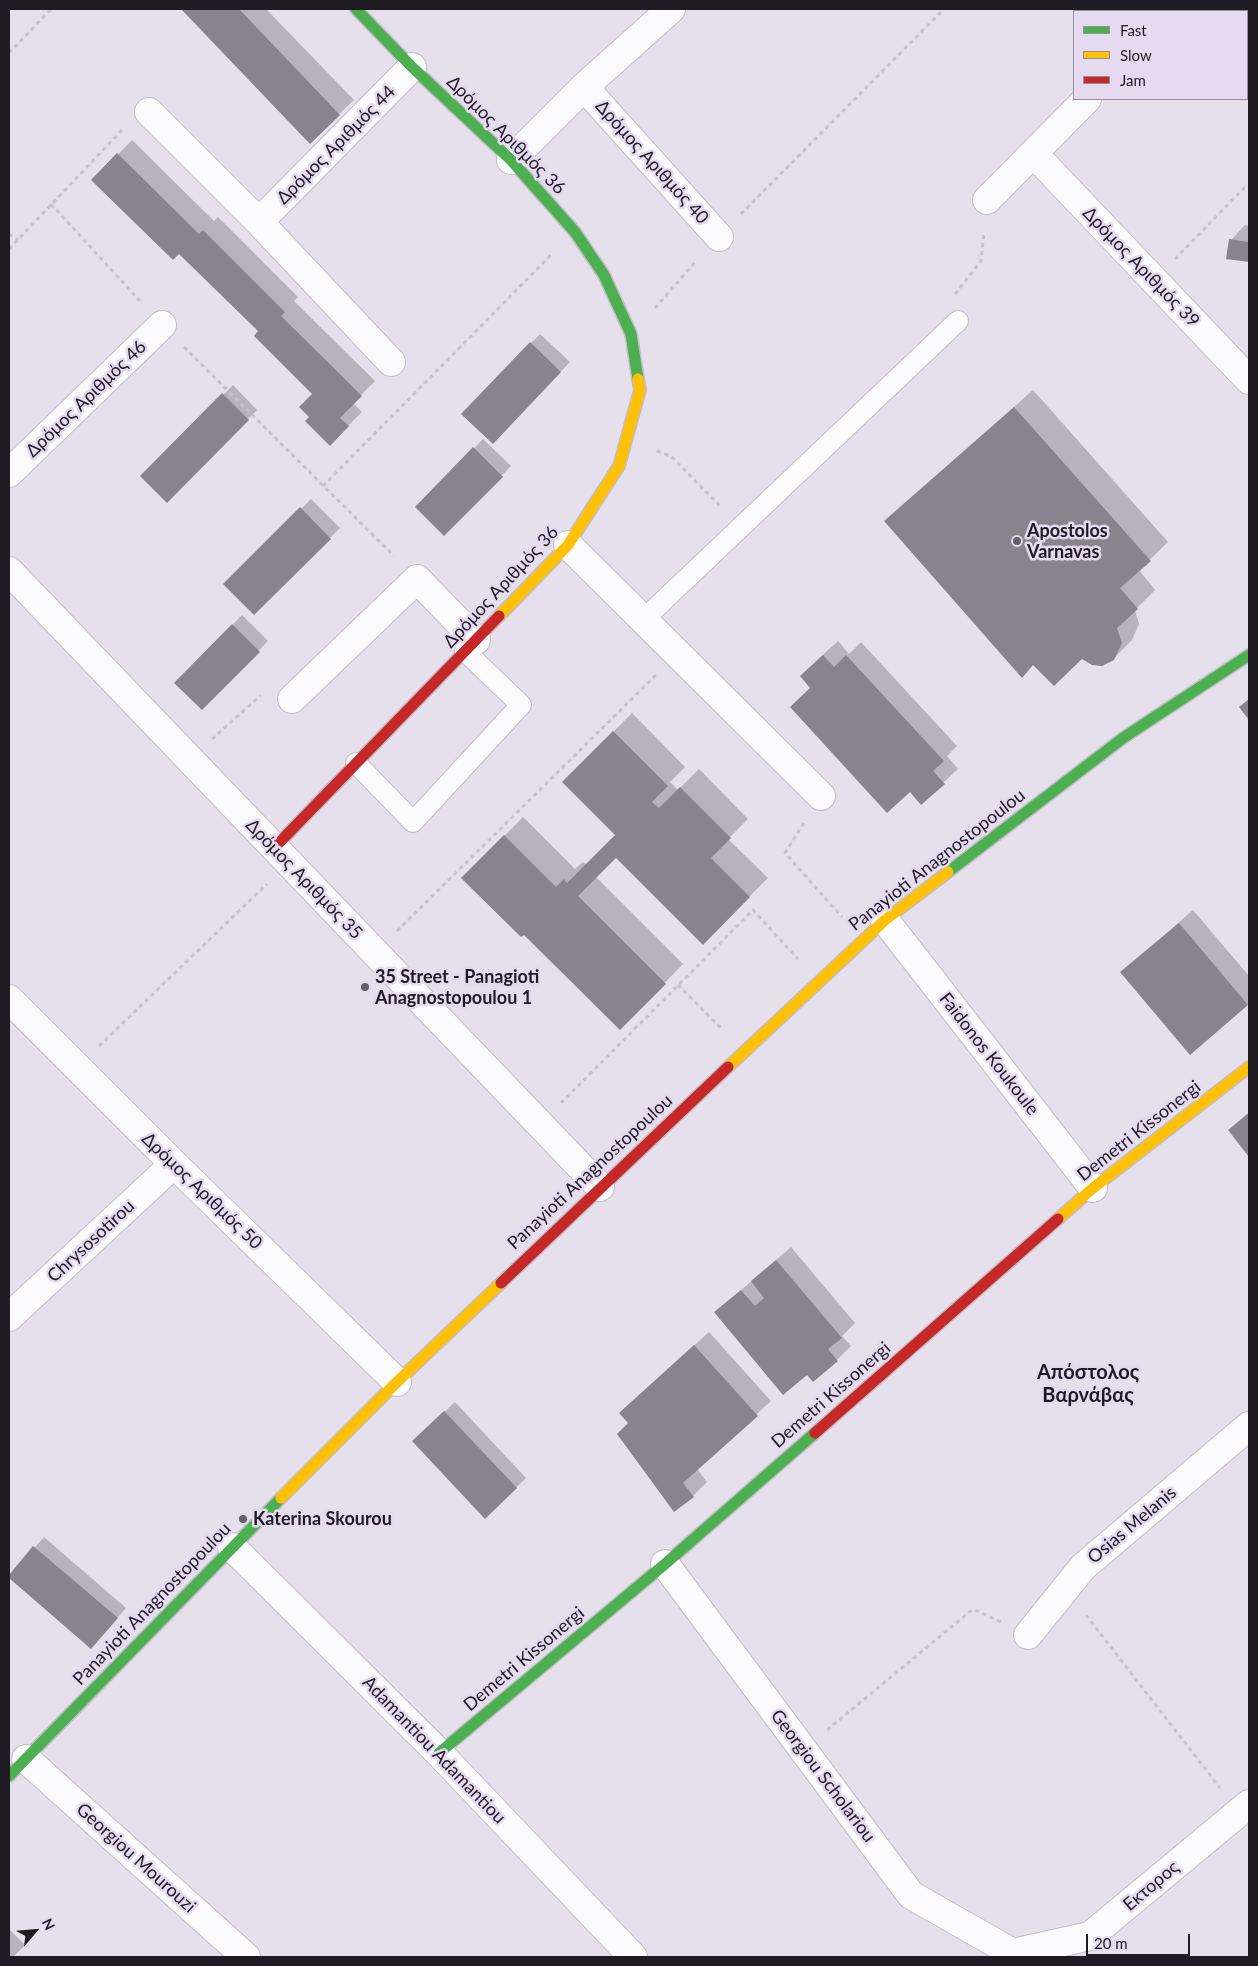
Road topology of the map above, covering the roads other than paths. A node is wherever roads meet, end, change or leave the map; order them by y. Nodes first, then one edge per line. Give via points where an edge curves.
1 (356, 9) edge
2 (671, 9) edge
3 (412, 67) junction
4 (584, 87) junction
5 (1085, 100) edge
6 (149, 112) road end
7 (1034, 154) junction
8 (511, 160) junction
9 (987, 200) road end
10 (260, 222) junction
11 (719, 236) road end
12 (958, 321) road end
13 (162, 325) road end
14 (391, 362) dead end
15 (1249, 380) edge
16 (9, 473) edge
17 (568, 545) junction
18 (9, 571) edge
19 (643, 620) junction
20 (471, 645) junction
21 (1249, 655) edge
22 (292, 699) road end
23 (356, 763) junction
24 (821, 796) road end
25 (282, 856) junction
26 (885, 920) junction
27 (9, 999) edge
28 (1249, 1067) edge
29 (174, 1164) junction
30 (600, 1188) junction
31 (1093, 1188) junction
32 (9, 1317) edge
33 (397, 1382) junction
34 (1249, 1426) edge
35 (232, 1547) junction
36 (665, 1564) junction
37 (1028, 1636) road end
38 (438, 1753) junction
39 (17, 1768) edge
40 (1244, 1808) edge
41 (1013, 1953) joint
42 (246, 1957) edge
43 (633, 1957) edge

1 - 3 street, Δρόμος Αριθμός 36
2 - 4 street, Δρόμος Αριθμός 40
3 - 8 street, Δρόμος Αριθμός 36
3 - 10 street, Δρόμος Αριθμός 44
4 - 8 street, Δρόμος Αριθμός 40
4 - 11 street, Δρόμος Αριθμός 40
5 - 7 street
6 - 10 street
7 - 9 street
7 - 15 street, Δρόμος Αριθμός 39
8 - 17 street, Δρόμος Αριθμός 36 via 574,232 604,275 630,334 640,390 619,466
10 - 14 street
12 - 19 lane
13 - 16 street, Δρόμος Αριθμός 46
17 - 19 street
17 - 20 street, Δρόμος Αριθμός 36
18 - 25 street, Δρόμος Αριθμός 35
19 - 24 street
20 - 22 street via 417,579
20 - 23 street, Δρόμος Αριθμός 36
20 - 23 lane via 521,705 413,822
21 - 26 street, Panayioti Anagnostopoulou via 1124,738
23 - 25 street, Δρόμος Αριθμός 36
25 - 30 street, Δρόμος Αριθμός 35
26 - 30 street, Panayioti Anagnostopoulou
26 - 31 street, Faidonos Koukoule
27 - 29 street, Δρόμος Αριθμός 50
28 - 31 street, Demetri Kissonergi
29 - 32 street, Chrysosotirou
29 - 33 street, Δρόμος Αριθμός 50
30 - 33 street, Panayioti Anagnostopoulou
31 - 36 street, Demetri Kissonergi
33 - 35 street, Panayioti Anagnostopoulou
34 - 37 street, Osias Melanis via 1083,1567
35 - 38 street, Adamantiou Adamantiou
35 - 39 street, Panayioti Anagnostopoulou
36 - 38 street, Demetri Kissonergi
36 - 41 street, Georgiou Scholariou via 911,1895
38 - 43 street, Adamantiou Adamantiou
39 - 42 street, Georgiou Mourouzi
40 - 41 street, Εκτορος via 1090,1936

